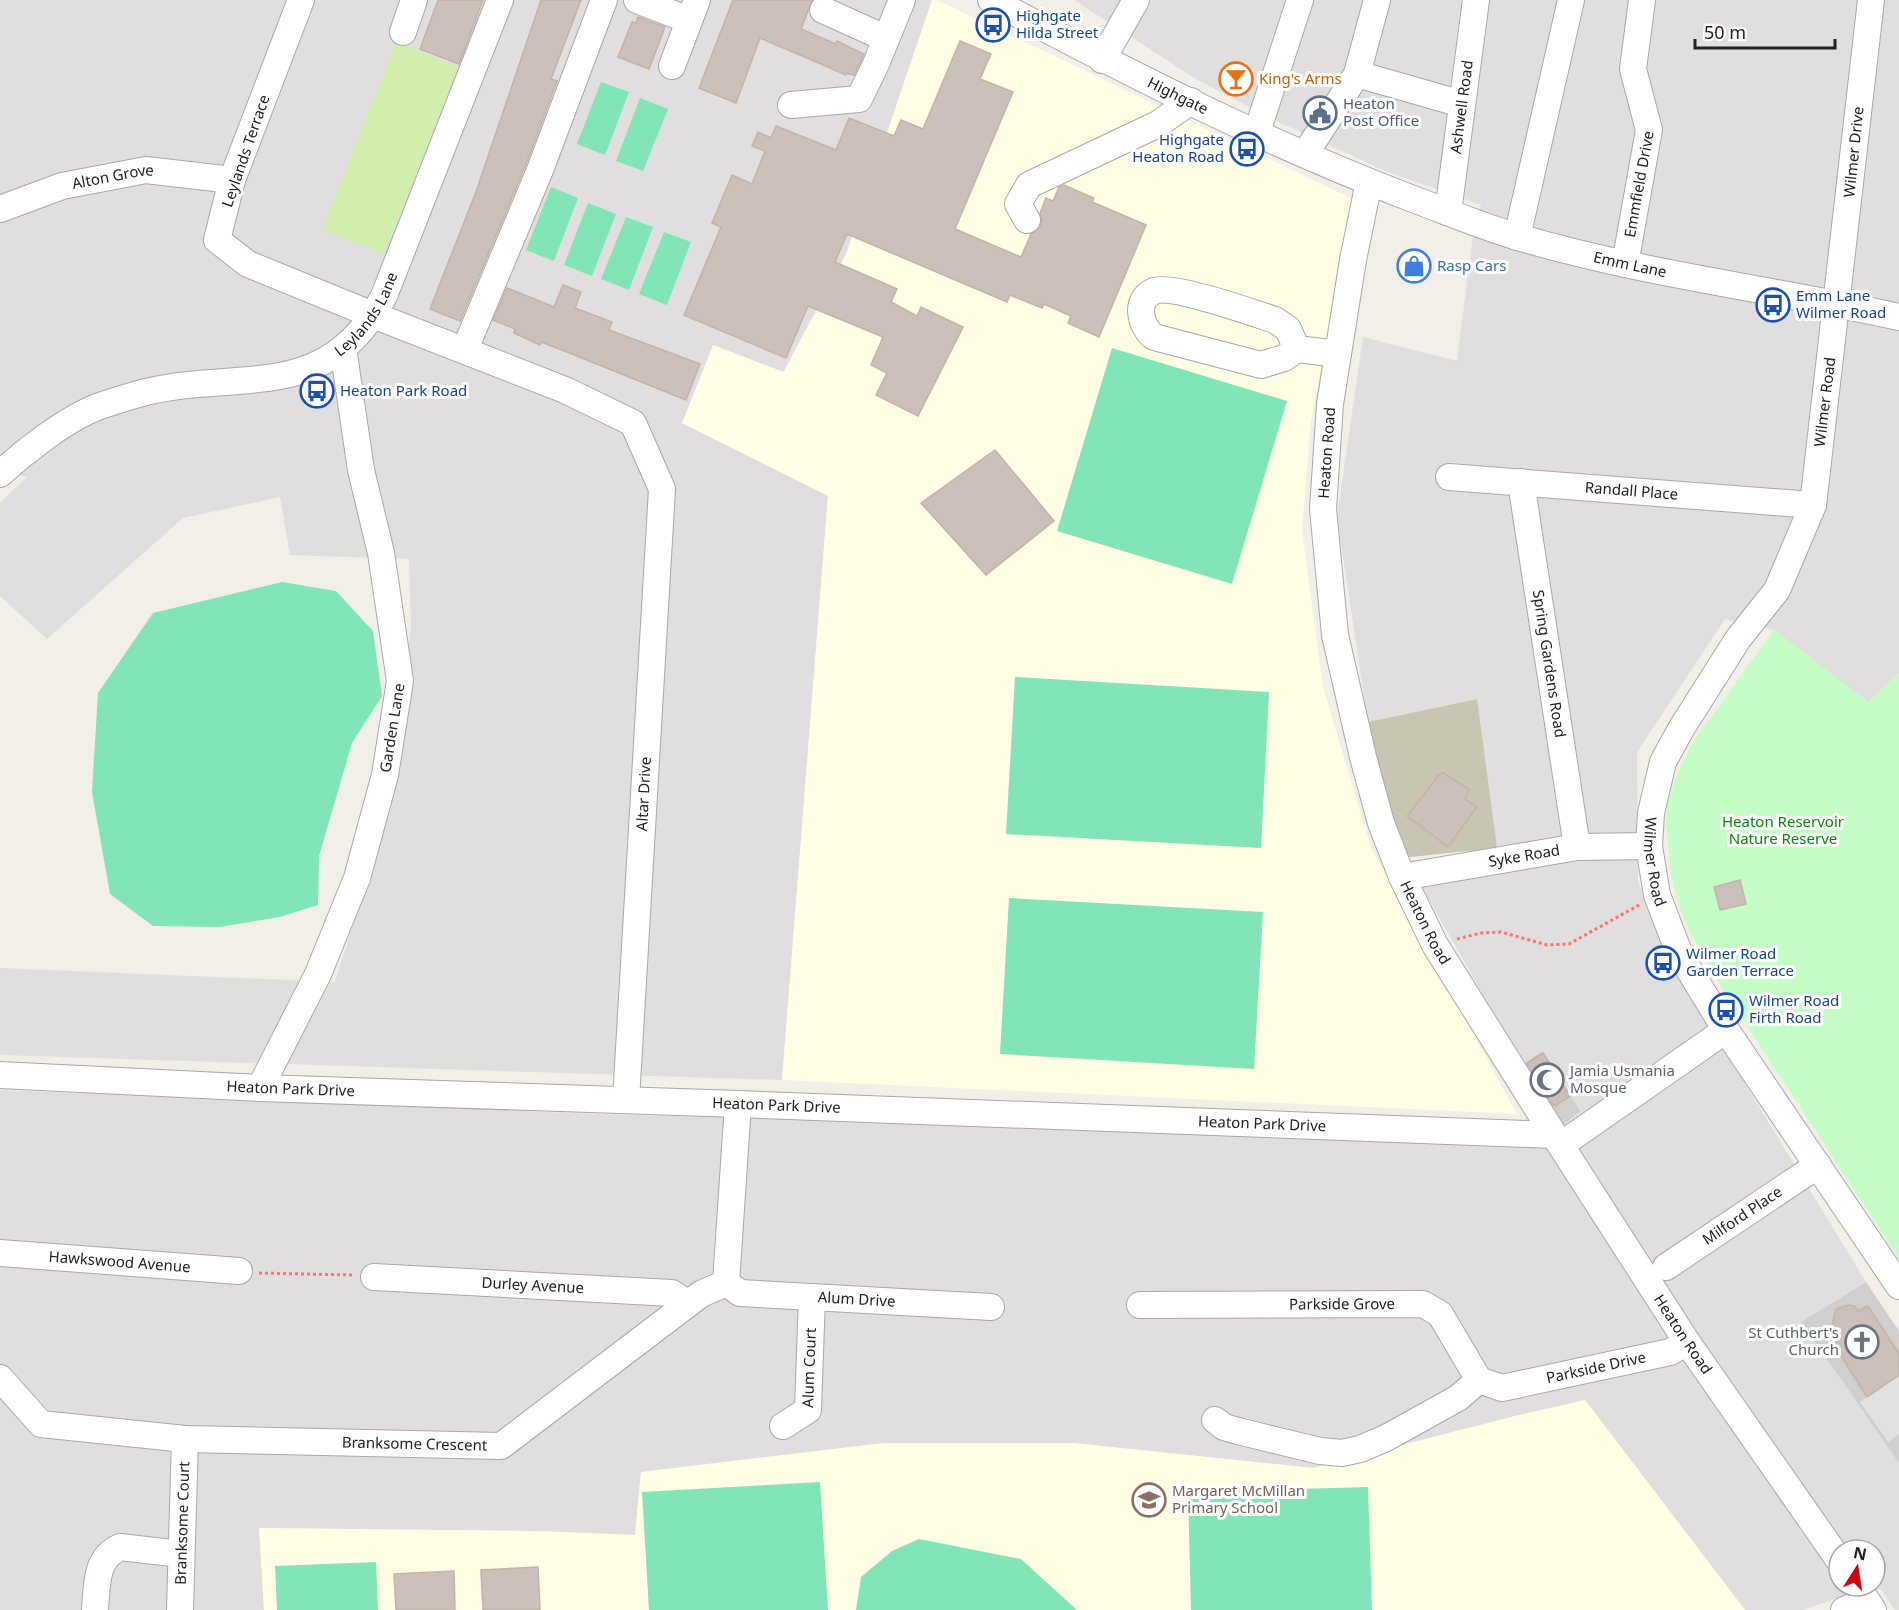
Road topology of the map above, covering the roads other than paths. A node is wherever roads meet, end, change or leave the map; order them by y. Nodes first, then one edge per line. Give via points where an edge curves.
1 (301, 0) edge
2 (414, 0) edge
3 (500, 0) edge
4 (604, 0) edge
5 (636, 0) edge
6 (902, 0) edge
7 (991, 0) edge
8 (1136, 0) edge
9 (1300, 0) edge
10 (1377, 0) edge
11 (1476, 0) edge
12 (1571, 0) edge
13 (1642, 0) edge
14 (1871, 0) edge
15 (693, 10) edge
16 (824, 10) dead end
17 (403, 32) dead end
18 (885, 38) junction
19 (1102, 60) junction
20 (672, 66) dead end
21 (1357, 74) junction
22 (1191, 101) junction
23 (1462, 104) junction
24 (791, 105) dead end
25 (1257, 132) junction
26 (1305, 154) junction
27 (232, 180) junction
28 (1369, 182) junction
29 (0, 209) edge
30 (1448, 212) junction
31 (1027, 220) dead end
32 (1517, 237) junction
33 (1625, 264) junction
34 (1836, 303) junction
35 (373, 315) junction
36 (1899, 317) edge
37 (343, 348) junction
38 (1297, 349) junction
39 (465, 350) junction
40 (1338, 354) junction
41 (2, 469) edge
42 (1449, 477) dead end
43 (1521, 482) junction
44 (1813, 505) junction
45 (1649, 846) junction
46 (1577, 847) junction
47 (1402, 877) junction
48 (1726, 1030) junction
49 (0, 1075) edge
50 (260, 1088) junction
51 (626, 1100) junction
52 (738, 1104) junction
53 (1557, 1140) junction
54 (1818, 1165) junction
55 (0, 1253) edge
56 (1666, 1267) dead end
57 (239, 1271) road end
58 (374, 1277) road end
59 (726, 1283) junction
60 (1899, 1286) edge
61 (812, 1297) junction
62 (688, 1304) junction
63 (1140, 1305) dead end
64 (991, 1307) dead end
65 (1687, 1342) junction
66 (0, 1378) edge
67 (1490, 1384) junction
68 (1215, 1420) dead end
69 (783, 1426) dead end
70 (185, 1438) junction
71 (1827, 1543) edge
72 (181, 1554) junction
73 (180, 1609) edge
74 (95, 1610) edge

1 - 27 street, Leylands Terrace
2 - 17 street
3 - 35 street, Leylands Lane
4 - 39 street via 540,171
5 - 15 street
6 - 18 street
7 - 19 street, Highgate
8 - 19 street
9 - 25 street
10 - 21 street
11 - 23 street, Ashwell Road
12 - 32 street
13 - 33 street, Emmfield Drive via 1633,69 1649,130
14 - 34 street, Wilmer Drive
15 - 20 street
16 - 18 street
18 - 24 street via 860,99
19 - 22 street, Highgate
21 - 23 street
21 - 26 street
22 - 25 street, Highgate
22 - 31 street via 1158,124 1029,185 1018,204
23 - 30 street, Ashwell Road
25 - 26 street, Highgate
26 - 28 street, Highgate
27 - 29 street, Alton Grove via 146,170 62,186
27 - 35 street, Leylands Terrace via 217,240 248,264
28 - 30 street, Emm Lane
28 - 40 street, Heaton Road
30 - 32 street, Emm Lane
32 - 33 street, Emm Lane
33 - 34 street, Emm Lane
34 - 36 street, Emm Lane
34 - 44 street, Wilmer Road
35 - 37 street, Leylands Lane
35 - 39 street
37 - 41 street, Leylands Lane via 288,375 186,386 117,400 67,423
37 - 50 street, Garden Lane via 400,681 385,775 357,878 318,974
38 - 38 street via 1261,365 1154,338 1141,315 1143,304 1153,292 1173,291 1275,320 1288,329
38 - 40 street
39 - 51 street, Altar Drive via 566,390 633,423 662,489
40 - 47 street, Heaton Road via 1330,404 1323,509 1335,635 1381,823
42 - 43 street, Randall Place
43 - 44 street, Randall Place
43 - 46 street, Spring Gardens Road
44 - 45 street, Wilmer Road via 1777,590 1738,639 1663,762 1651,813
45 - 46 street, Syke Road
45 - 48 street, Wilmer Road via 1657,895 1680,955
46 - 47 street, Syke Road
47 - 53 street, Heaton Road via 1435,945
48 - 53 street
48 - 54 street, Wilmer Road
49 - 50 street, Heaton Park Drive
50 - 51 street, Heaton Park Drive
51 - 52 street, Heaton Park Drive
52 - 53 street, Heaton Park Drive
52 - 59 street
53 - 65 street, Heaton Road
54 - 56 street, Milford Place
54 - 60 street, Wilmer Road
55 - 57 street, Hawkswood Avenue
58 - 62 street, Durley Avenue via 672,1293
59 - 61 street, Alum Drive via 740,1293
59 - 62 street, Branksome Crescent
61 - 64 street, Alum Drive
61 - 69 street, Alum Court via 808,1410
62 - 70 street, Branksome Crescent via 501,1446
63 - 67 street, Parkside Grove via 1424,1304 1440,1314
65 - 67 street, Parkside Drive via 1670,1352
65 - 71 street, Heaton Road
66 - 70 street, Branksome Crescent via 41,1424
67 - 68 street via 1386,1438 1342,1453 1238,1431
70 - 72 street, Branksome Court
72 - 73 street, Branksome Court
72 - 74 street via 120,1547 111,1551 99,1572

